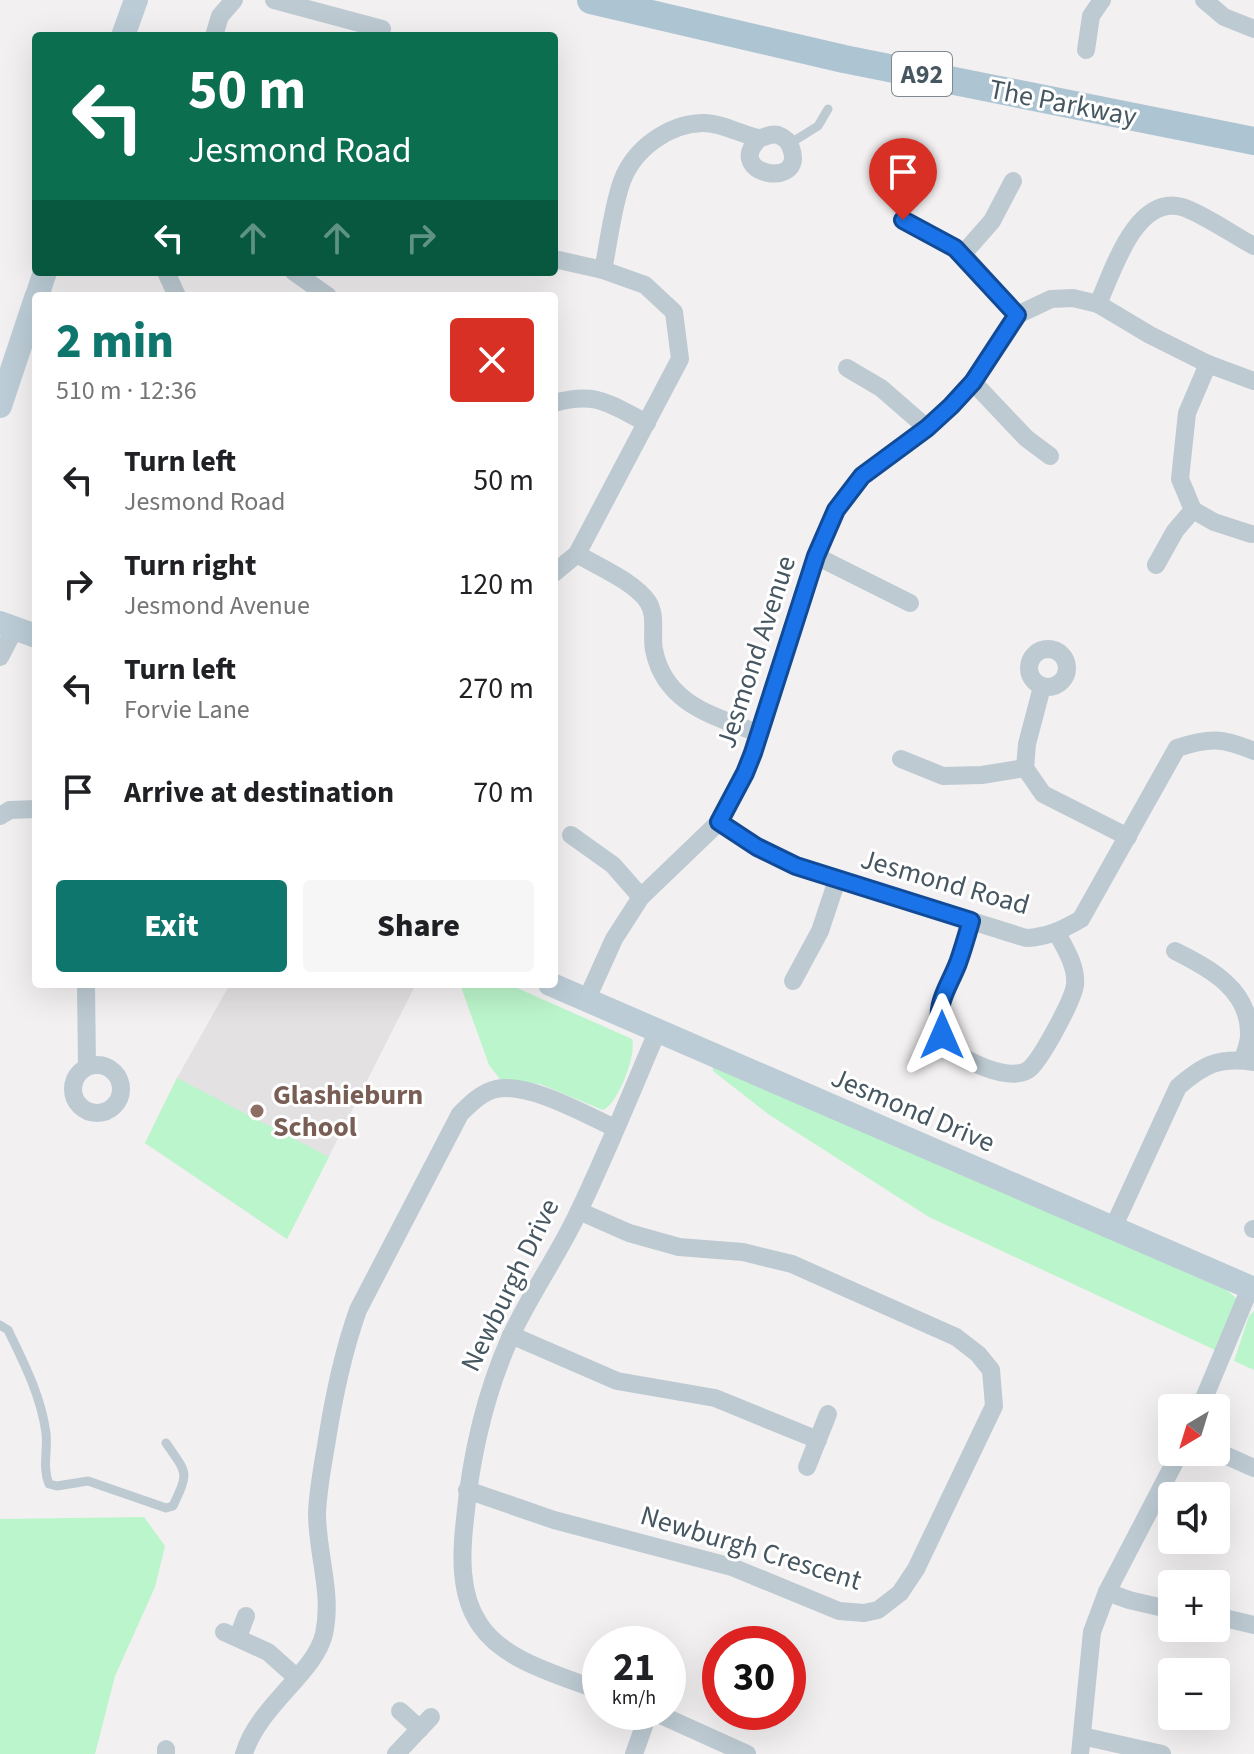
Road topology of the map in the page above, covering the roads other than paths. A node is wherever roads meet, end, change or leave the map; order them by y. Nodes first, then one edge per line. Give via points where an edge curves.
1 (234, 0) edge
2 (274, 0) edge
3 (591, 0) edge
4 (1102, 0) edge
5 (1204, 0) edge
6 (134, 2) edge
7 (382, 29) dead end
8 (1254, 29) edge
9 (124, 32) edge
10 (215, 32) edge
11 (1086, 50) dead end
12 (828, 109) dead end
13 (760, 138) junction
14 (1254, 141) edge
15 (789, 144) junction
16 (1013, 181) dead end
17 (911, 231) dead end
18 (1254, 246) edge
19 (963, 254) junction
20 (558, 260) edge
21 (603, 270) junction
22 (300, 276) edge
23 (322, 292) edge
24 (1098, 304) junction
25 (32, 309) edge
26 (1017, 315) junction
27 (1208, 364) junction
28 (847, 368) dead end
29 (1254, 381) edge
30 (973, 382) junction
31 (558, 402) edge
32 (0, 406) edge
33 (647, 423) junction
34 (927, 428) junction
35 (1050, 456) dead end
36 (1193, 510) junction
37 (1253, 534) edge
38 (577, 554) junction
39 (816, 556) junction
40 (1156, 565) dead end
41 (558, 570) edge
42 (897, 602) dead end
43 (17, 629) edge
44 (0, 657) edge
45 (1042, 687) dead end
46 (760, 734) junction
47 (1254, 751) edge
48 (901, 759) dead end
49 (1025, 768) junction
50 (32, 809) edge
51 (0, 816) edge
52 (719, 822) junction
53 (571, 835) dead end
54 (1128, 837) junction
55 (837, 880) junction
56 (641, 897) junction
57 (971, 921) junction
58 (1057, 933) junction
59 (1175, 951) dead end
60 (793, 981) dead end
61 (86, 988) edge
62 (558, 988) edge
63 (586, 1001) junction
64 (657, 1032) junction
65 (1248, 1061) edge
66 (87, 1067) dead end
67 (615, 1128) junction
68 (579, 1211) junction
69 (1113, 1228) junction
70 (1252, 1289) edge
71 (0, 1325) edge
72 (511, 1335) junction
73 (1206, 1394) edge
74 (828, 1414) dead end
75 (818, 1440) junction
76 (166, 1443) dead end
77 (1230, 1457) edge
78 (1173, 1466) edge
79 (807, 1467) dead end
80 (1254, 1468) edge
81 (467, 1490) junction
82 (1107, 1592) junction
83 (1158, 1607) edge
84 (246, 1616) dead end
85 (1230, 1619) edge
86 (1254, 1625) edge
87 (296, 1677) junction
88 (582, 1684) edge
89 (400, 1711) dead end
90 (686, 1727) edge
91 (644, 1730) edge
92 (1081, 1745) edge
93 (244, 1754) edge
94 (396, 1754) edge
95 (634, 1754) edge
96 (747, 1754) edge
97 (1162, 1754) edge

1 - 10 street
2 - 7 street
3 - 14 main road, The Parkway / A92 via 844,59
4 - 11 street via 1091,16
5 - 8 street via 1224,17
6 - 9 street
12 - 15 lane via 818,126
13 - 15 street via 780,136
13 - 15 street via 751,155 756,168 769,175 787,169 792,157
13 - 21 street via 711,123 691,123 645,147 622,181
16 - 19 street via 995,195 992,221
17 - 19 street
18 - 24 street via 1180,206 1164,208 1133,227
19 - 26 street
20 - 21 street
21 - 33 street via 645,285 674,312 680,359
22 - 23 street
24 - 26 street via 1051,299
24 - 27 street
25 - 32 street
26 - 30 street, Jesmond Avenue
27 - 29 street
27 - 36 street via 1187,413 1180,479
28 - 34 street via 861,387 881,388
30 - 34 street, Jesmond Avenue
30 - 35 street
31 - 33 street via 596,398
33 - 38 street
34 - 39 street, Jesmond Avenue via 862,476 836,510
36 - 37 street
36 - 40 street
38 - 41 street
38 - 46 street via 647,599 654,651 674,691 691,706
39 - 42 street
39 - 46 street, Jesmond Avenue
43 - 44 street
45 - 49 street
46 - 52 street, Jesmond Avenue
47 - 54 street, Jesmond Road via 1227,740 1201,740 1177,748
48 - 49 street via 943,776
49 - 54 street via 1043,794
50 - 51 street
52 - 55 street, Jesmond Road via 771,854
52 - 56 street, Jesmond Avenue
53 - 56 street via 613,865
54 - 58 street, Jesmond Road via 1081,919
55 - 57 street, Jesmond Road
55 - 60 street via 820,931
56 - 63 street, Jesmond Avenue via 614,939
57 - 58 street, Jesmond Road via 1026,938
57 - 58 street via 941,998 939,1022 949,1048 1006,1074 1027,1070 1039,1058 1075,986 1074,970
59 - 65 street via 1227,981 1246,1015
61 - 66 street
62 - 63 street, Jesmond Drive
63 - 64 street, Jesmond Drive
64 - 67 street, Newburgh Drive
64 - 69 street, Jesmond Drive
65 - 69 street via 1221,1059 1178,1087
67 - 68 street, Newburgh Drive
67 - 87 street via 515,1089 496,1089 460,1114 347,1340 317,1513 329,1605 323,1638
68 - 72 street, Newburgh Drive
68 - 81 street, Newburgh Crescent via 679,1247 743,1252 792,1264 906,1313 978,1354 991,1370 994,1406 916,1569 900,1593 878,1610 864,1613 839,1611 732,1567 554,1520
69 - 70 street, Jesmond Drive
70 - 73 street
71 - 76 lane via 8,1330 33,1382 46,1434 49,1484 88,1481 173,1506 186,1478
72 - 75 street via 617,1381 715,1398
72 - 81 street, Newburgh Drive via 486,1397
74 - 75 street
75 - 79 street
77 - 80 street
78 - 82 street
81 - 88 street, Newburgh Drive via 461,1552 468,1601 479,1624 497,1645
82 - 83 street
82 - 92 street via 1092,1632
84 - 87 street via 231,1634 268,1652
85 - 86 street
87 - 93 street via 253,1730
89 - 94 street via 425,1723
90 - 96 street
91 - 95 street
92 - 97 street

